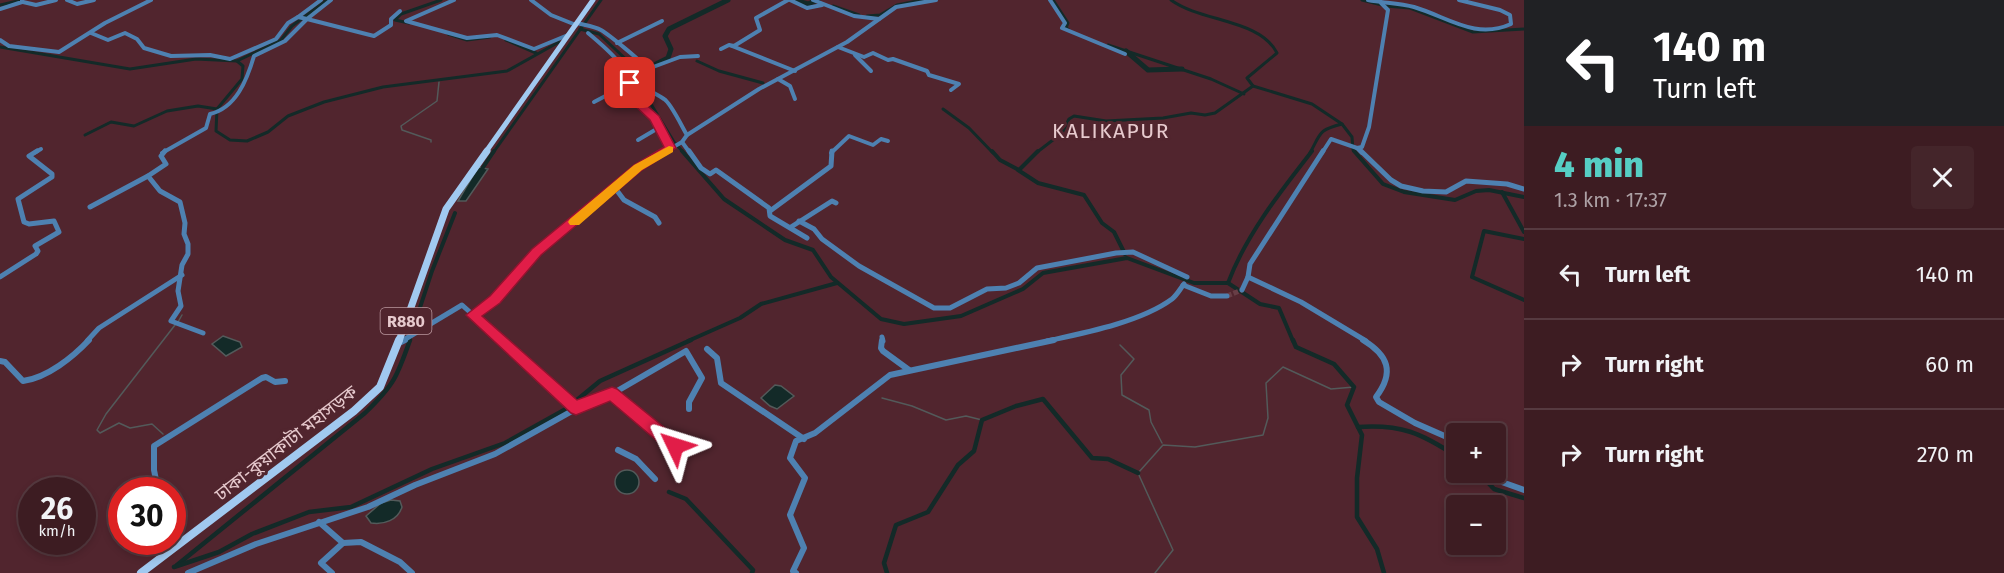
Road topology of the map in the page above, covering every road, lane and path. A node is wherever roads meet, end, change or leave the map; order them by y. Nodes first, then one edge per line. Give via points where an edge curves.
1 (56, 0) edge
2 (67, 0) edge
3 (94, 0) edge
4 (152, 0) edge
5 (321, 0) edge
6 (331, 0) edge
7 (454, 0) edge
8 (531, 0) edge
9 (593, 0) edge
10 (789, 0) edge
11 (936, 0) edge
12 (1050, 0) edge
13 (1368, 0) edge
14 (1459, 0) edge
15 (22, 1) edge
16 (815, 1) edge
17 (1382, 3) edge
18 (823, 5) junction
19 (0, 9) edge
20 (400, 11) dead end
21 (302, 18) junction
22 (879, 19) junction
23 (662, 21) dead end
24 (576, 24) junction
25 (91, 33) junction
26 (588, 33) dead end
27 (568, 35) junction
28 (0, 40) edge
29 (617, 43) junction
30 (732, 46) junction
31 (838, 47) junction
32 (721, 49) dead end
33 (1125, 54) dead end
34 (855, 55) junction
35 (698, 56) dead end
36 (644, 71) junction
37 (795, 71) junction
38 (871, 71) dead end
39 (778, 79) junction
40 (630, 83) junction
41 (951, 90) dead end
42 (795, 99) dead end
43 (594, 102) dead end
44 (660, 127) junction
45 (687, 135) junction
46 (638, 140) dead end
47 (682, 141) junction
48 (888, 141) dead end
49 (670, 148) junction
50 (1357, 148) junction
51 (41, 149) dead end
52 (148, 176) junction
53 (615, 188) junction
54 (1524, 189) edge
55 (836, 203) dead end
56 (90, 207) dead end
57 (770, 211) junction
58 (799, 221) junction
59 (658, 223) dead end
60 (791, 227) junction
61 (807, 238) dead end
62 (182, 275) junction
63 (0, 277) edge
64 (1248, 277) junction
65 (1185, 282) junction
66 (1242, 290) tunnel mouth
67 (1227, 296) tunnel mouth
68 (473, 315) junction
69 (203, 333) dead end
70 (882, 337) dead end
71 (399, 343) junction
72 (707, 349) dead end
73 (0, 361) edge
74 (909, 370) junction
75 (285, 381) dead end
76 (612, 394) junction
77 (576, 409) junction
78 (689, 409) dead end
79 (1446, 437) edge
80 (804, 439) junction
81 (675, 446) dead end
82 (618, 450) dead end
83 (155, 477) edge
84 (655, 478) dead end
85 (1505, 483) edge
86 (1524, 490) edge
87 (320, 522) junction
88 (186, 539) edge
89 (343, 543) junction
90 (164, 555) edge
91 (141, 573) edge
92 (188, 573) edge
93 (332, 573) edge
94 (412, 573) edge
95 (796, 573) edge

1 - 15 street via 36,5
2 - 3 street via 77,4
4 - 25 street
5 - 21 street
6 - 21 street
7 - 27 street via 406,21 467,38 497,35 534,49
8 - 24 street via 551,15
9 - 24 main road, ঢাকা-কুয়াকাটা মহাসড়ক / R880
10 - 18 street via 807,8
10 - 30 street via 756,18 760,30
11 - 22 street via 896,7
12 - 33 street via 1063,18 1062,28
13 - 17 street
14 - 17 street via 1502,10 1510,15 1511,24 1494,30 1473,30 1412,7
15 - 19 street
16 - 18 street
17 - 50 street via 1388,10 1367,137 1362,147
18 - 22 street via 858,17
20 - 21 street via 391,19 391,25 374,36
21 - 25 street via 288,23 276,39 230,59 210,55 178,57 144,48 125,33 108,40
21 - 52 street via 288,39 254,56 248,81 220,112 211,113 206,128 162,153 166,164
22 - 31 street
23 - 29 street
24 - 27 main road, ঢাকা-কুয়াকাটা মহাসড়ক / R880
24 - 29 street via 600,29
25 - 28 street via 60,52 9,46
26 - 40 street via 617,57
27 - 71 main road, ঢাকা-কুয়াকাটা মহাসড়ক / R880 via 446,209
29 - 36 street via 644,62
30 - 32 street
30 - 37 street
31 - 34 street
31 - 37 street
34 - 38 street
34 - 41 street via 867,57 873,53 959,84
35 - 36 street via 680,57
36 - 45 street via 645,86 651,94 665,99
37 - 39 street
39 - 42 street via 790,86
39 - 45 street
40 - 43 street
40 - 44 street via 636,102
44 - 46 street
44 - 49 street
45 - 47 street
47 - 49 street
47 - 57 street via 701,168 710,174 716,170
48 - 57 street via 880,139 873,145 849,136 831,152 831,166
49 - 53 street via 638,167
50 - 54 street via 1401,186 1446,192 1466,181
50 - 64 street via 1331,139 1250,264
51 - 63 street via 29,156 52,177 18,198 18,203 24,222 54,221 58,232 35,246 36,254
52 - 56 street
52 - 62 street via 160,191 180,202 188,244
53 - 59 street via 624,200 655,217
53 - 68 street via 537,252 495,299
55 - 58 street via 832,201
57 - 60 street via 770,216
58 - 60 street
58 - 65 street via 859,266 934,308 950,308 987,289 1019,283 1037,268 1116,253 1133,252
60 - 61 street
62 - 69 street via 178,291 181,306 171,321
62 - 73 street via 99,328 81,348 31,380 23,381
64 - 66 street
64 - 79 street via 1301,302 1377,348 1386,357 1386,379 1376,397 1379,402
65 - 67 street via 1207,295
65 - 74 street via 1173,298 1147,312 1093,330
68 - 71 street via 462,305
68 - 77 street
70 - 74 street via 880,348
71 - 88 main road, ঢাকা-কুয়াকাটা মহাসড়ক / R880 via 387,375 372,396
72 - 80 street via 717,358 721,383
74 - 80 street via 891,375
75 - 83 street via 262,378 154,446
76 - 77 street
76 - 78 street via 686,351 702,378
76 - 81 street
77 - 87 street via 495,454 368,507
80 - 95 street via 796,441 790,458 805,478 790,515 804,548 793,571
82 - 84 street via 636,459
85 - 86 street
87 - 89 street
87 - 92 street
89 - 93 street via 321,563
89 - 94 street via 361,542 400,562
90 - 91 main road, ঢাকা-কুয়াকাটা মহাসড়ক / R880

